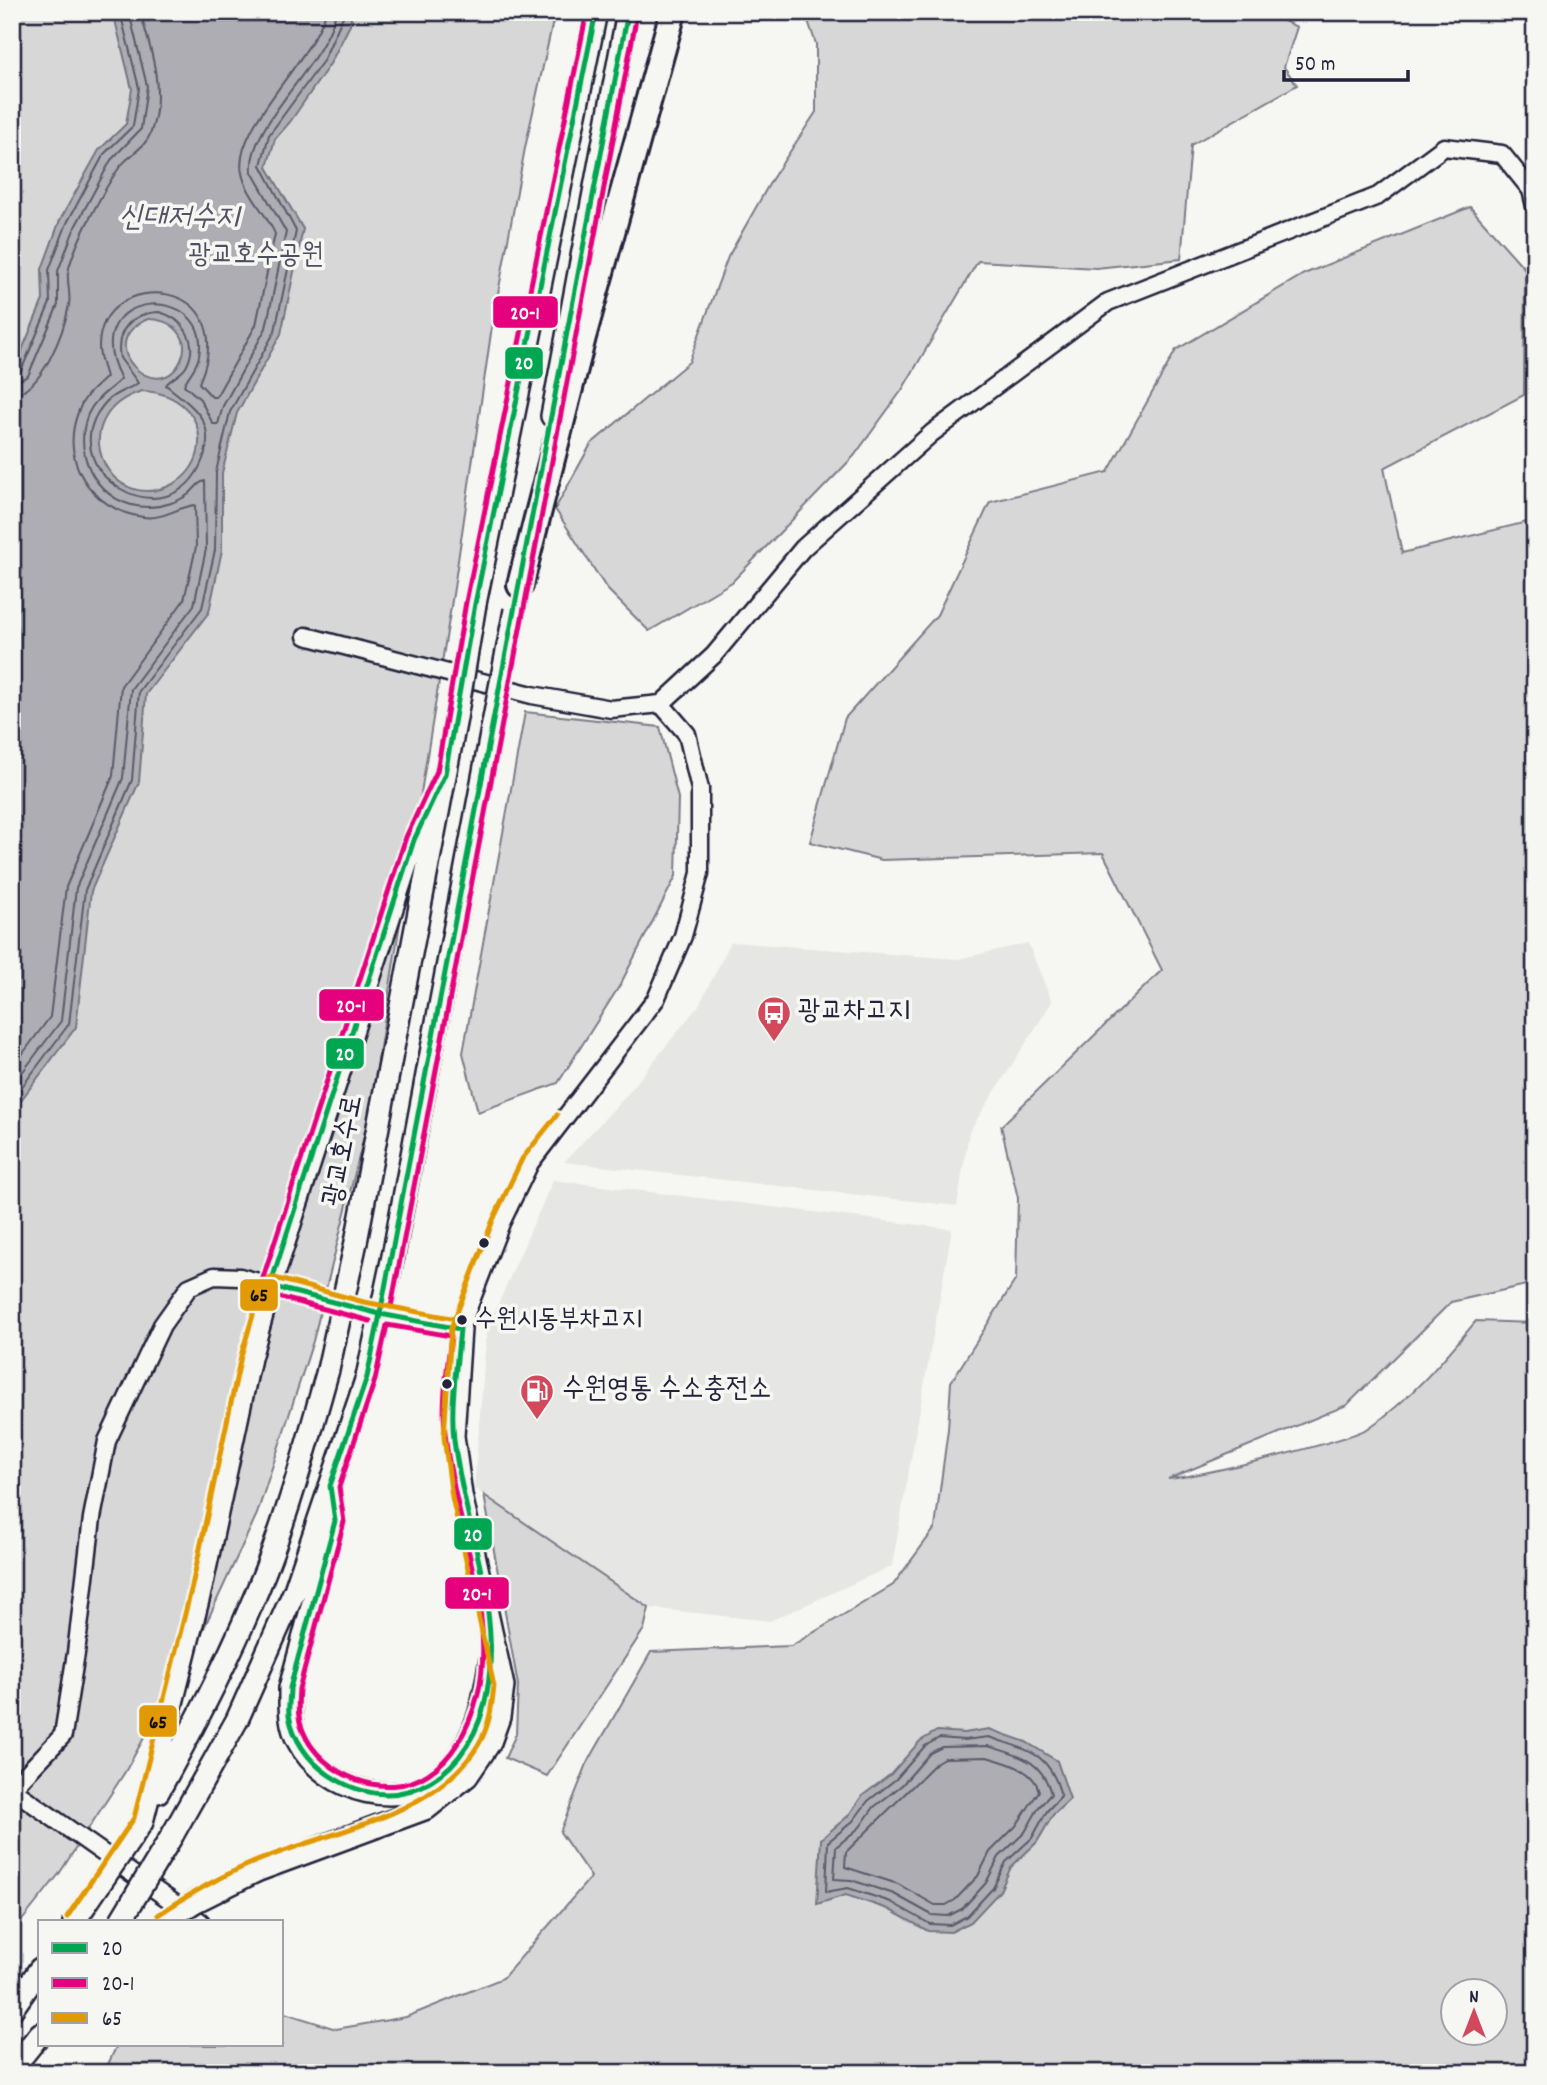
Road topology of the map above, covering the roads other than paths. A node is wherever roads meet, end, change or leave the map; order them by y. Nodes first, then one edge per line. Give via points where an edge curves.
1 (596, 12) edge
2 (628, 12) edge
3 (674, 12) edge
4 (1535, 206) edge
5 (520, 585) junction
6 (306, 636) dead end
7 (661, 704) junction
8 (445, 774) junction
9 (270, 1286) junction
10 (460, 1329) junction
11 (330, 1486) junction
12 (493, 1648) junction
13 (142, 1822) junction
14 (75, 1920) edge
15 (121, 1920) edge
16 (166, 1920) edge
17 (198, 1920) edge
18 (38, 1972) edge
19 (12, 2009) edge
20 (38, 2036) edge
21 (12, 2069) edge

1 - 8 main road, 광교호수로, bridge via 475,604
2 - 5 main road
3 - 5 highway via 583,337
4 - 7 street via 1531,190 1502,154 1444,147 1378,196 1108,302 932,433 803,548 714,655
5 - 11 main road, bridge via 393,1256 367,1377
6 - 7 street via 532,695 611,709
7 - 10 street via 687,734 700,789 699,873 683,936 656,999 530,1163
8 - 9 main road via 414,840
8 - 13 main road, 광교호수로, bridge via 356,1242 328,1370 300,1468 265,1570 211,1694
9 - 10 street via 362,1311
9 - 13 main road
9 - 17 street via 240,1277 214,1276 189,1287 162,1325 107,1441 63,1735 12,1789
10 - 12 main road via 453,1436
11 - 12 main road via 335,1521 290,1688 289,1715 298,1741 317,1767 341,1784 369,1793 397,1793 432,1781 448,1770 477,1728
11 - 15 main road, bridge via 295,1590 242,1709
12 - 16 main road, bridge via 503,1686 499,1717 490,1742 467,1776 427,1808 256,1871
13 - 14 main road, 광교호수로, bridge
18 - 19 main road
20 - 21 main road

